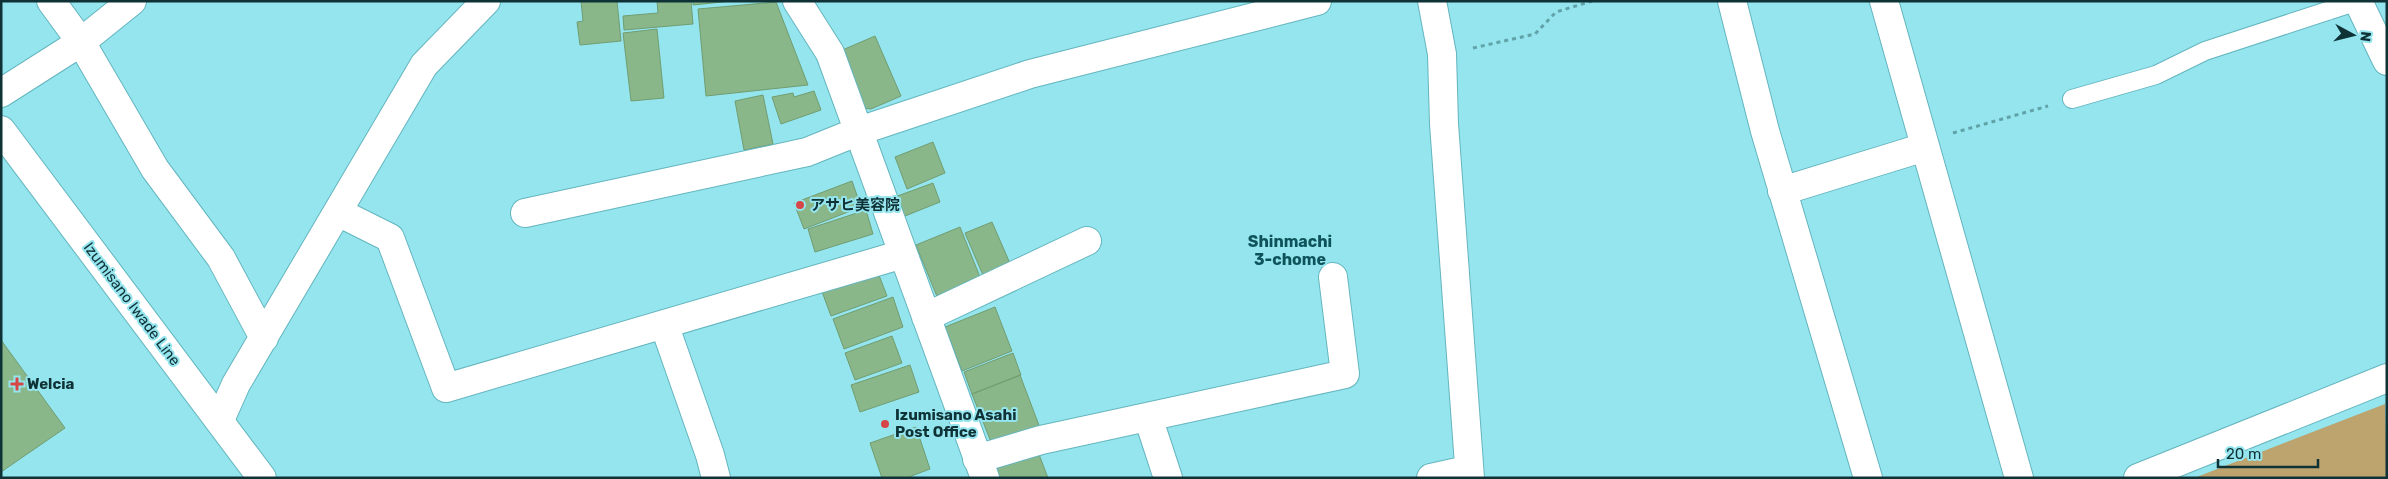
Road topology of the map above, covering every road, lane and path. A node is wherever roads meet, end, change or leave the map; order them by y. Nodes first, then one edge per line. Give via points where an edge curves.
1 (51, 1) edge
2 (132, 1) edge
3 (486, 1) edge
4 (797, 1) edge
5 (1318, 1) edge
6 (1432, 1) edge
7 (1592, 1) edge
8 (1732, 1) edge
9 (1884, 1) edge
10 (2358, 1) edge
11 (81, 42) junction
12 (2383, 45) edge
13 (1442, 54) junction
14 (1, 93) edge
15 (2072, 99) joint
16 (1, 130) edge
17 (859, 131) junction
18 (1924, 144) junction
19 (1782, 191) junction
20 (338, 212) junction
21 (525, 214) dead end
22 (1087, 241) dead end
23 (903, 254) junction
24 (1333, 277) dead end
25 (926, 316) junction
26 (664, 324) junction
27 (264, 338) junction
28 (2387, 378) edge
29 (1148, 417) junction
30 (220, 420) junction
31 (981, 468) edge
32 (1469, 474) edge
33 (260, 477) edge
34 (716, 478) edge
35 (1168, 478) edge
36 (1431, 478) edge
37 (1868, 478) edge
38 (2019, 478) edge
39 (2138, 478) edge

1 - 11 street
2 - 11 street
3 - 20 street via 424,65
4 - 17 street via 830,53
5 - 17 street via 1030,74
6 - 13 street
7 - 13 path via 1556,12 1535,34
8 - 19 street
9 - 18 street
10 - 12 street
10 - 15 lane via 2206,51 2156,75
11 - 14 street
11 - 27 street via 156,170 221,258
13 - 32 street
15 - 18 path
16 - 30 street, Izumisano Iwade Line
17 - 21 street via 807,152
17 - 23 street
18 - 19 street
18 - 38 street
19 - 37 street
20 - 26 street via 390,238 446,388
20 - 27 street
22 - 25 street
23 - 25 street
23 - 26 street
24 - 29 street via 1345,374
25 - 31 street
26 - 34 street
27 - 30 street via 236,384
28 - 39 street
29 - 31 street via 1040,440
29 - 35 street
30 - 33 street, Izumisano Iwade Line
32 - 36 street

